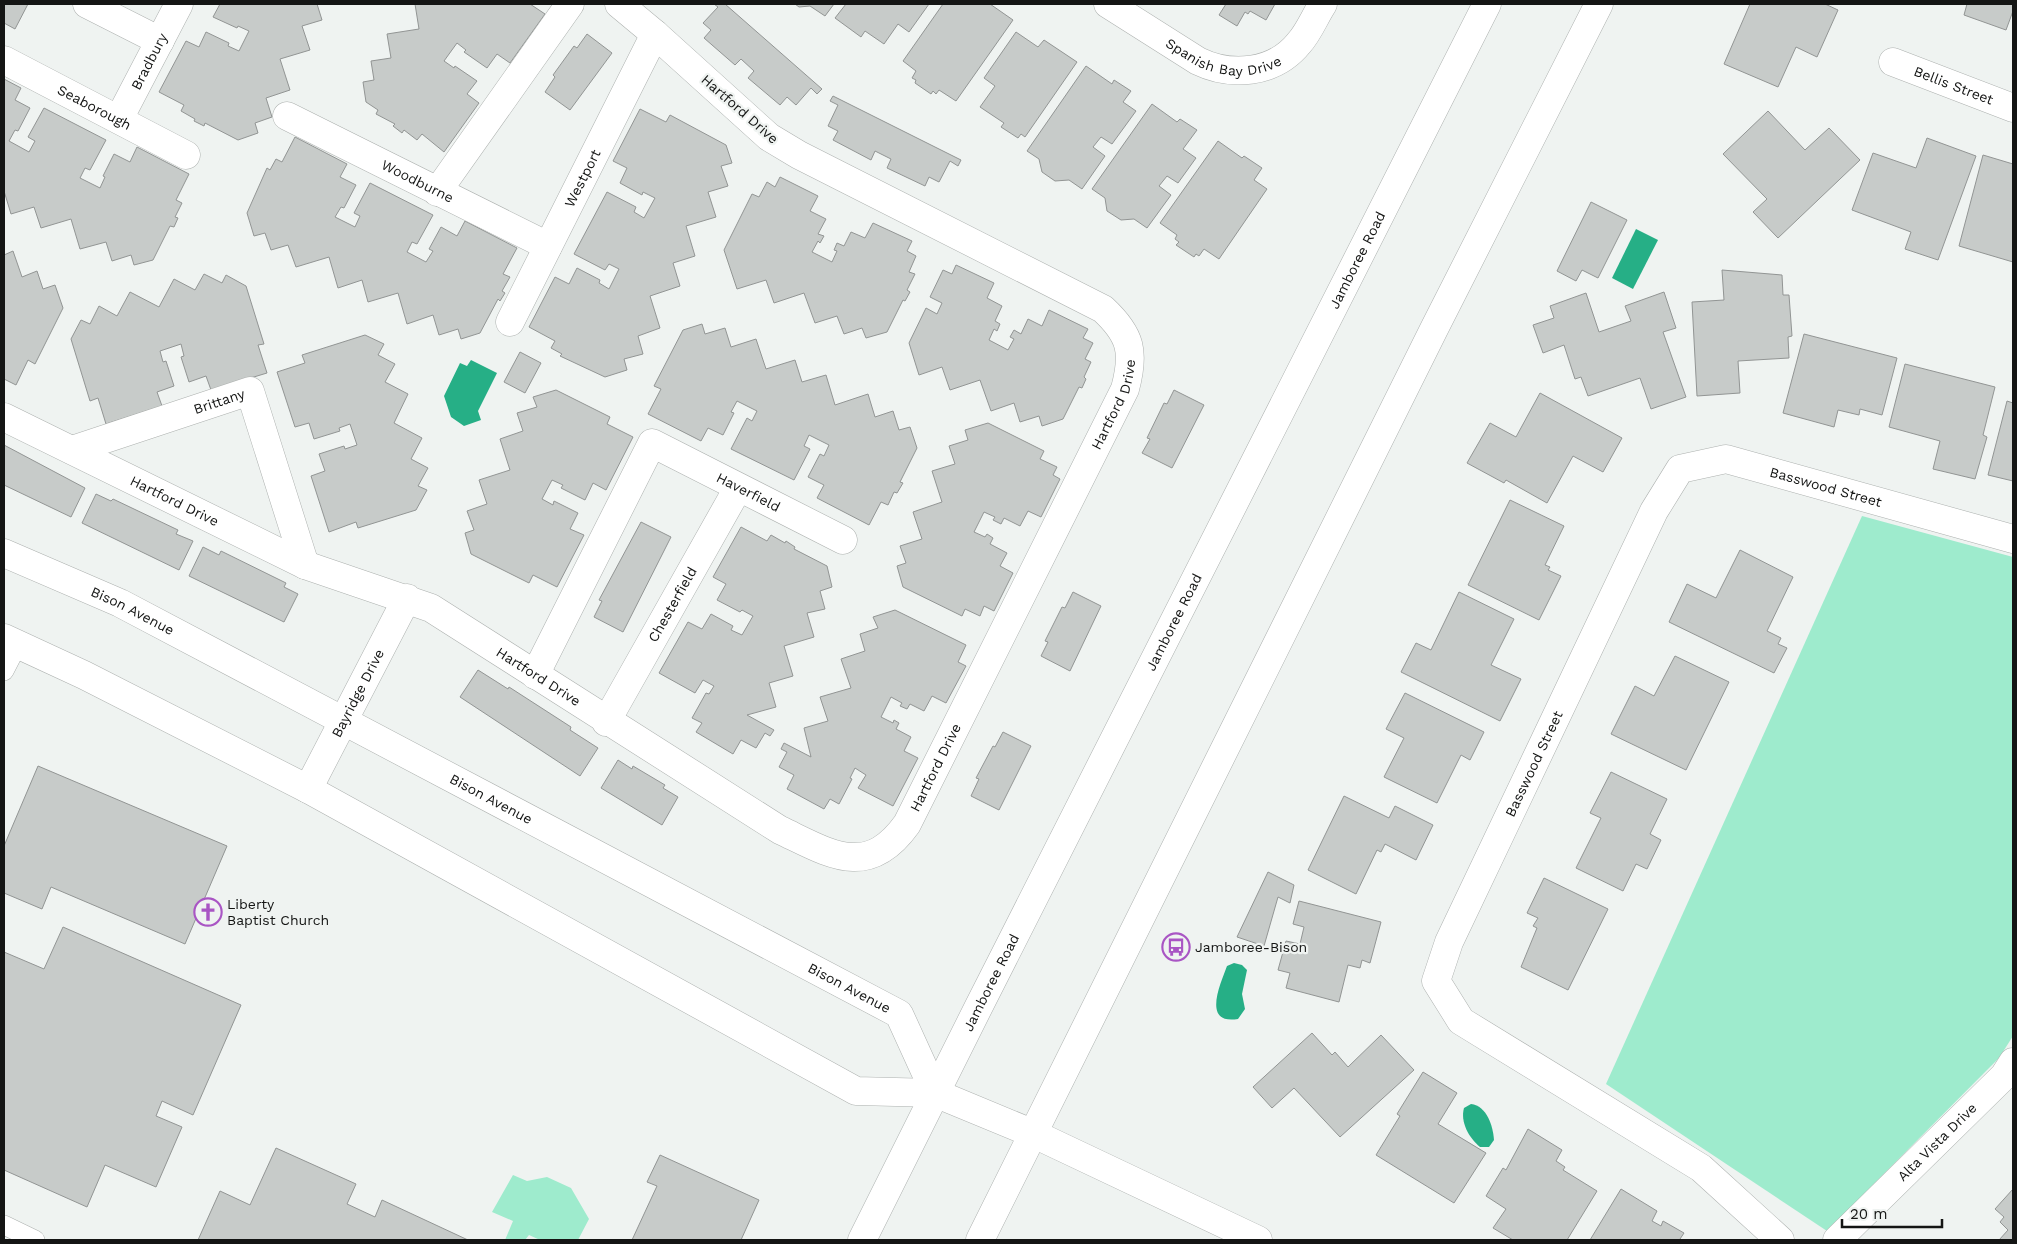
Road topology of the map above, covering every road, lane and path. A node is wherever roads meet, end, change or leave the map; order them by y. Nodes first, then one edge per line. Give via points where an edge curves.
1 (88, 4) edge
2 (179, 4) edge
3 (570, 4) edge
4 (619, 4) edge
5 (1108, 4) edge
6 (1323, 4) edge
7 (1487, 4) edge
8 (1599, 4) edge
9 (655, 34) junction
10 (160, 41) junction
11 (4, 60) edge
12 (1893, 62) dead end
13 (2013, 108) edge
14 (287, 116) dead end
15 (119, 119) junction
16 (186, 155) dead end
17 (437, 192) junction
18 (548, 246) junction
19 (510, 322) dead end
20 (4, 417) edge
21 (72, 450) junction
22 (738, 488) junction
23 (2013, 539) edge
24 (843, 540) dead end
25 (4, 552) edge
26 (306, 565) junction
27 (407, 598) junction
28 (11, 641) edge
29 (4, 672) edge
30 (536, 675) junction
31 (343, 721) junction
32 (606, 722) junction
33 (308, 788) junction
34 (2013, 1062) edge
35 (935, 1093) junction
36 (1034, 1134) junction
37 (4, 1225) edge
38 (35, 1240) edge
39 (862, 1240) edge
40 (980, 1240) edge
41 (1258, 1240) edge
42 (1780, 1240) edge
43 (1837, 1240) edge

1 - 10 street
2 - 10 street, Bradbury
3 - 17 street
4 - 9 street, Hartford Drive
5 - 6 street, Spanish Bay Drive via 1198,61 1212,68 1237,71 1258,70 1280,60 1299,44
7 - 35 street, Jamboree Road
8 - 36 street
9 - 18 street, Westport
9 - 32 street, Hartford Drive via 769,137 807,160 1103,308 1120,324 1130,344 1131,367 1125,389 907,824 897,837 876,853 861,857 835,856 780,830
10 - 15 street, Bradbury
11 - 15 street, Seaborough
12 - 13 street, Bellis Street
14 - 17 street, Woodburne
15 - 16 street, Seaborough
17 - 18 street, Woodburne
18 - 19 street, Westport
20 - 21 street, Hartford Drive
21 - 26 street, Hartford Drive
21 - 26 street, Brittany via 250,391
22 - 24 street, Haverfield
22 - 30 street, Haverfield via 652,443
22 - 32 street, Chesterfield
23 - 42 street, Basswood Street via 1726,458 1680,470 1654,511 1449,942 1436,981 1460,1021 1701,1168
25 - 31 street, Bison Avenue via 120,603
26 - 27 street, Hartford Drive
27 - 30 street, Hartford Drive via 431,608
27 - 31 street, Bayridge Drive
28 - 29 lane
28 - 33 street
30 - 32 street, Hartford Drive
31 - 33 street, Bayridge Drive
31 - 35 street, Bison Avenue via 899,1014
33 - 35 street via 856,1091
34 - 43 street, Alta Vista Drive via 2004,1076
35 - 36 street
35 - 39 street, Jamboree Road
36 - 40 street
36 - 41 street
37 - 38 lane

